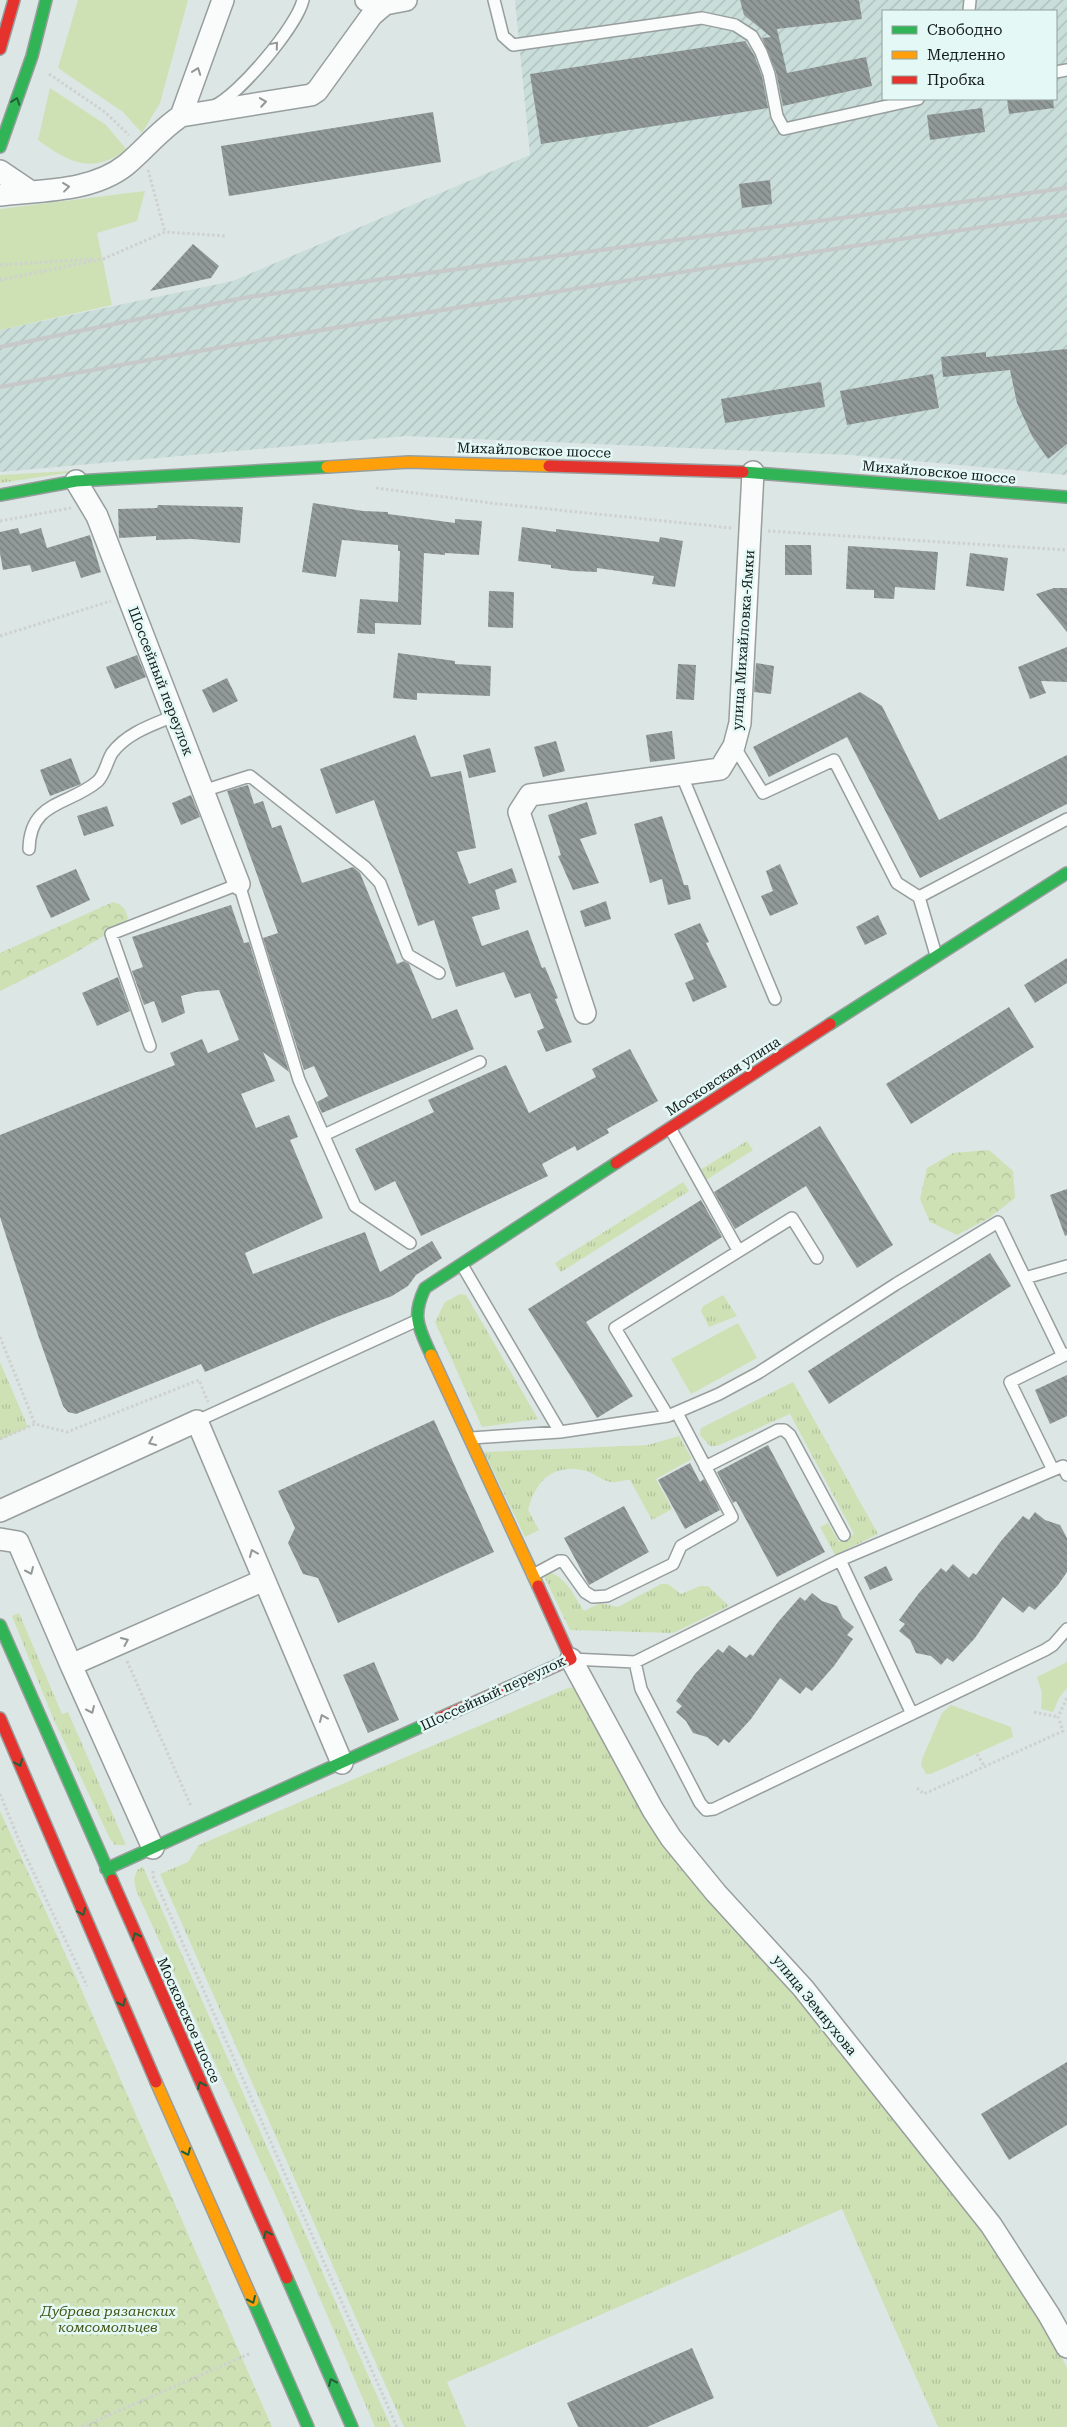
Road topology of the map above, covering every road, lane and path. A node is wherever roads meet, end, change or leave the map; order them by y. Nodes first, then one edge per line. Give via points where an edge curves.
1 (14, 0) edge
2 (46, 0) edge
3 (223, 0) edge
4 (303, 0) edge
5 (406, 0) edge
6 (494, 0) edge
7 (375, 2) edge
8 (0, 49) edge
9 (32, 56) junction
10 (914, 100) edge
11 (191, 114) junction
12 (0, 147) edge
13 (142, 149) junction
14 (0, 171) edge
15 (31, 192) junction
16 (0, 195) edge
17 (165, 232) junction
18 (226, 236) dead end
19 (103, 259) junction
20 (0, 265) edge
21 (0, 280) edge
22 (754, 472) junction
23 (76, 481) junction
24 (369, 487) dead end
25 (0, 495) edge
26 (1067, 497) edge
27 (74, 507) dead end
28 (0, 521) edge
29 (750, 529) junction
30 (1067, 550) edge
31 (128, 595) junction
32 (0, 636) edge
33 (174, 716) junction
34 (734, 746) junction
35 (682, 776) junction
36 (203, 791) junction
37 (1067, 819) edge
38 (29, 849) dead end
39 (1067, 874) edge
40 (239, 884) junction
41 (920, 897) junction
42 (936, 955) junction
43 (438, 973) dead end
44 (775, 999) dead end
45 (585, 1014) dead end
46 (150, 1046) dead end
47 (480, 1062) dead end
48 (670, 1128) junction
49 (324, 1135) junction
50 (410, 1243) dead end
51 (738, 1250) junction
52 (818, 1258) dead end
53 (462, 1265) junction
54 (1067, 1266) edge
55 (1025, 1278) junction
56 (416, 1320) junction
57 (0, 1337) edge
58 (1065, 1355) edge
59 (672, 1414) junction
60 (205, 1418) junction
61 (35, 1424) junction
62 (560, 1432) junction
63 (471, 1438) junction
64 (0, 1439) edge
65 (705, 1467) junction
66 (1053, 1470) junction
67 (1067, 1474) edge
68 (0, 1512) edge
69 (844, 1535) dead end
70 (0, 1538) edge
71 (840, 1560) junction
72 (532, 1575) junction
73 (264, 1580) junction
74 (0, 1625) edge
75 (1067, 1629) edge
76 (119, 1644) junction
77 (571, 1660) junction
78 (635, 1662) junction
79 (71, 1665) junction
80 (1067, 1698) edge
81 (1034, 1712) dead end
82 (912, 1714) junction
83 (1058, 1717) junction
84 (0, 1719) edge
85 (1065, 1730) edge
86 (977, 1754) dead end
87 (342, 1763) junction
88 (984, 1767) junction
89 (917, 1788) dead end
90 (0, 1794) edge
91 (188, 1833) junction
92 (23, 1850) dead end
93 (153, 1857) junction
94 (106, 1869) junction
95 (1067, 2347) edge
96 (252, 2353) dead end
97 (82, 2427) edge
98 (308, 2427) edge
99 (352, 2427) edge
100 (397, 2427) edge

1 - 8 main road
2 - 9 main road
11 -> 3 street
11 -> 4 lane via 217,105 242,85 292,24
5 - 7 street
6 - 10 lane via 503,36 513,45 702,18 735,24 752,36 761,52 777,116 784,129
11 -> 7 street via 311,95 372,15
12 -> 9 main road
9 - 13 path via 51,64 48,73 105,112
11 - 13 street via 168,124
15 -> 13 street via 94,182 110,175
13 - 17 path
14 - 15 street
15 - 16 street
17 - 18 path
17 - 19 path
19 - 20 path
19 - 21 path
22 - 23 main road, Михайловское шоссе via 408,462
22 - 26 main road, Михайловское шоссе
22 - 29 street, улица Михайловка-Ямки
23 - 25 main road, Михайловское шоссе
23 - 31 street, Шоссейный переулок via 97,516
24 - 29 path via 491,503
27 - 28 path
29 - 30 path
29 - 34 street, улица Михайловка-Ямки via 740,724
31 - 32 path
31 - 33 street, Шоссейный переулок
33 - 36 street, Шоссейный переулок
33 - 38 lane via 121,742 99,780 37,818 29,833
34 - 35 street, улица Михайловка-Ямки via 720,769
34 - 41 lane via 762,793 834,760 897,883
35 - 44 lane
35 - 45 street, улица Михайловка-Ямки via 530,795 519,812
36 - 40 street, Шоссейный переулок
36 - 43 lane via 250,776 365,867 380,883 408,955
37 - 41 lane
39 - 42 main road, Московская улица
40 - 46 lane via 111,934
40 - 49 lane via 299,1080
41 - 42 lane
42 - 48 main road, Московская улица
47 - 49 lane
48 - 51 lane
48 - 53 main road, Московская улица
49 - 50 lane via 355,1206
51 - 52 lane via 792,1218
51 - 59 lane via 615,1328
53 - 56 main road, Московская улица via 425,1288 418,1302
53 - 62 lane
54 - 55 lane
55 - 58 lane
55 - 59 lane via 998,1222 758,1373
56 - 60 lane
56 - 63 main road, Шоссейный переулок
57 - 61 path
58 - 66 lane via 1010,1382
59 - 62 lane
59 - 65 lane
60 - 61 path via 199,1380 67,1432
60 -> 68 street
73 -> 60 street
61 - 64 path
62 - 63 lane
63 - 72 main road, Шоссейный переулок
65 - 69 lane via 778,1430 784,1430 790,1435
65 - 72 lane via 732,1517 681,1546 672,1564 607,1596 593,1597 584,1592 563,1561
66 - 67 lane via 1063,1466
66 - 71 lane
70 -> 79 street via 18,1542
71 - 78 lane
71 - 82 lane
72 - 77 main road, Шоссейный переулок
76 -> 73 street
87 -> 73 street
74 - 94 main road, Московское шоссе
75 - 82 lane via 1045,1650
76 - 79 street
76 - 91 path via 196,1817
77 - 78 lane
77 - 87 main road, Шоссейный переулок
77 - 95 street, улица Земнухова via 671,1838 716,1893 804,1988 991,2225
78 - 82 lane via 641,1689 706,1810 714,1810
79 -> 93 street
80 - 83 path
81 - 83 path
83 - 85 path
84 -> 98 main road
85 - 88 path
86 - 88 path
87 - 91 main road, Шоссейный переулок
88 - 89 path via 924,1794
90 - 92 path
91 - 93 main road, Шоссейный переулок
93 - 94 main road, Шоссейный переулок
93 - 100 path via 153,1876
99 -> 94 main road, Московское шоссе
96 - 97 path

